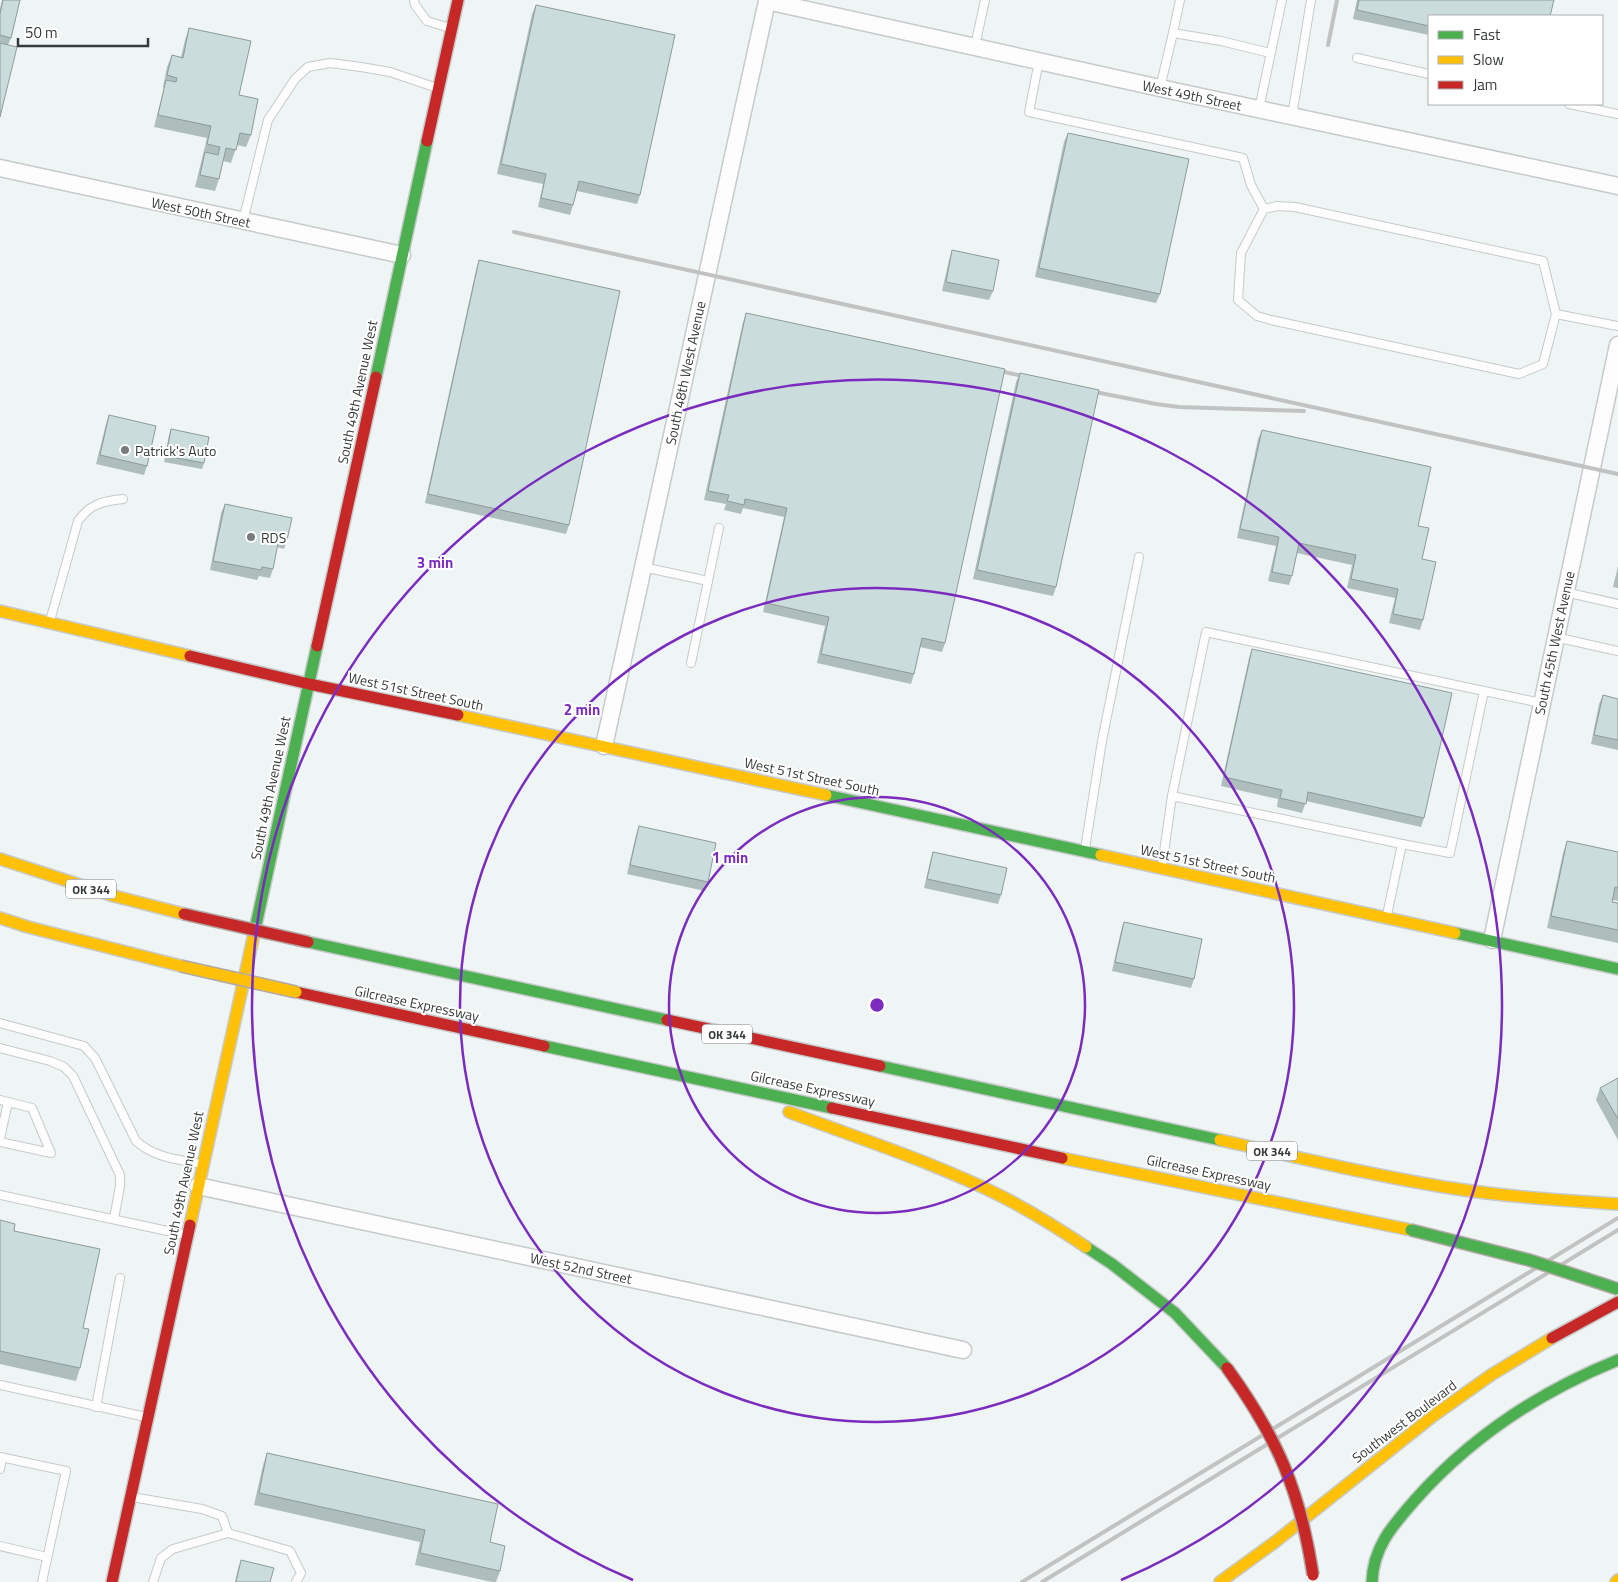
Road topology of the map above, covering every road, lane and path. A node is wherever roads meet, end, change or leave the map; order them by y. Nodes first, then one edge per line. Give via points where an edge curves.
1 (414, 0) edge
2 (458, 0) edge
3 (985, 0) edge
4 (1180, 0) edge
5 (1282, 0) edge
6 (1311, 0) edge
7 (768, 1) joint
8 (452, 29) junction
9 (1173, 33) junction
10 (975, 46) junction
11 (1270, 53) junction
12 (1357, 58) dead end
13 (1039, 61) junction
14 (1428, 74) edge
15 (1160, 88) junction
16 (438, 89) junction
17 (1574, 105) edge
18 (1259, 109) junction
19 (1618, 114) edge
20 (1292, 116) junction
21 (0, 168) edge
22 (1618, 186) edge
23 (1264, 210) junction
24 (243, 221) junction
25 (402, 255) junction
26 (1556, 314) junction
27 (1618, 326) edge
28 (1618, 345) edge
29 (123, 499) dead end
30 (719, 528) dead end
31 (1139, 557) dead end
32 (643, 567) junction
33 (708, 581) junction
34 (1565, 592) junction
35 (1618, 604) edge
36 (0, 611) edge
37 (50, 623) junction
38 (1556, 637) junction
39 (1618, 651) edge
40 (691, 663) dead end
41 (308, 684) junction
42 (1484, 691) junction
43 (1541, 703) junction
44 (604, 746) junction
45 (1172, 796) junction
46 (1402, 844) junction
47 (1085, 851) junction
48 (0, 859) edge
49 (1162, 868) junction
50 (1387, 917) junction
51 (0, 918) edge
52 (1492, 940) junction
53 (1618, 969) edge
54 (0, 1023) edge
55 (0, 1048) edge
56 (701, 1079) junction
57 (4, 1101) edge
58 (0, 1141) edge
59 (203, 1165) junction
60 (198, 1186) junction
61 (0, 1195) edge
62 (1618, 1204) edge
63 (114, 1219) junction
64 (188, 1235) junction
65 (120, 1278) dead end
66 (1618, 1290) edge
67 (1618, 1302) edge
68 (963, 1350) dead end
69 (1618, 1360) edge
70 (0, 1385) edge
71 (96, 1406) junction
72 (148, 1418) junction
73 (1, 1457) edge
74 (0, 1469) edge
75 (130, 1496) junction
76 (228, 1533) junction
77 (0, 1546) edge
78 (47, 1557) junction
79 (1314, 1578) edge
80 (42, 1582) edge
81 (112, 1582) edge
82 (153, 1582) edge
83 (296, 1582) edge
84 (1220, 1582) edge
85 (1372, 1582) edge

1 - 8 lane via 427,21
2 - 8 main road, South 49th Avenue West
3 - 10 lane
4 - 9 lane
5 - 11 lane
6 - 20 lane
7 - 10 street, West 49th Street
7 - 32 street, South 48th West Avenue
8 - 16 main road, South 49th Avenue West
9 - 11 lane
9 - 15 lane
10 - 13 street, West 49th Street
11 - 18 lane
12 - 14 lane
13 - 15 street, West 49th Street
13 - 23 lane via 1029,112 1243,158 1251,185
15 - 18 street, West 49th Street
16 - 24 lane via 390,72 361,67 330,63 308,67 295,79 268,120
16 - 25 main road, South 49th Avenue West
17 - 19 lane
18 - 20 street, West 49th Street
20 - 22 street, West 49th Street
21 - 24 street, West 50th Street
23 - 26 lane via 1277,206 1295,207 1543,261
23 - 26 lane via 1241,253 1238,300 1256,316 1519,374 1543,364
24 - 25 street, West 50th Street
25 - 41 main road, South 49th Avenue West
26 - 27 lane
28 - 34 street, South 45th West Avenue
29 - 37 lane via 104,501 84,512 78,521
30 - 33 lane
31 - 47 lane via 1102,741
32 - 33 lane
32 - 44 street, South 48th West Avenue
33 - 40 lane
34 - 35 lane
34 - 38 street, South 45th West Avenue
36 - 37 main road, West 51st Street South
37 - 41 main road, West 51st Street South
38 - 39 lane
38 - 43 street, South 45th West Avenue
41 - 44 main road, West 51st Street South
41 - 59 main road, South 49th Avenue West
42 - 43 lane
42 - 45 lane via 1206,632
42 - 46 lane via 1450,853
43 - 52 street, South 45th West Avenue
44 - 47 main road, West 51st Street South
45 - 46 lane
45 - 49 lane
46 - 50 lane
47 - 49 main road, West 51st Street South
48 - 62 main road, OK 344, bridge via 114,896 184,914 1372,1173 1525,1198
49 - 50 main road, West 51st Street South
50 - 52 main road, West 51st Street South
51 - 56 main road, Gilcrease Expressway, bridge via 181,966
52 - 53 main road, West 51st Street South
54 - 59 lane via 84,1046 95,1058 136,1141 147,1151 158,1155
55 - 63 lane via 64,1066 72,1076 120,1176
56 - 66 main road, Gilcrease Expressway, bridge via 1411,1230 1528,1260
56 - 79 main road, bridge via 948,1172 1001,1196 1050,1223 1112,1264 1174,1313 1227,1368 1259,1413 1286,1464 1303,1518
57 - 58 lane
57 - 58 lane via 32,1108 52,1154
59 - 60 main road, South 49th Avenue West
60 - 64 main road, South 49th Avenue West
60 - 68 street, West 52nd Street
61 - 63 lane
63 - 64 lane
64 - 72 main road, South 49th Avenue West
65 - 71 lane
67 - 84 main road, Southwest Boulevard via 1556,1335 1432,1416
69 - 85 main road via 1565,1384 1521,1410 1442,1472 1415,1499 1380,1544
70 - 71 lane
71 - 72 lane
72 - 75 main road, South 49th Avenue West
73 - 74 lane
73 - 78 lane via 66,1471
75 - 76 lane via 202,1509 222,1516
75 - 81 main road, South 49th Avenue West
76 - 82 lane via 173,1549 161,1558
76 - 83 lane via 290,1551 300,1573
77 - 78 lane
78 - 80 lane

